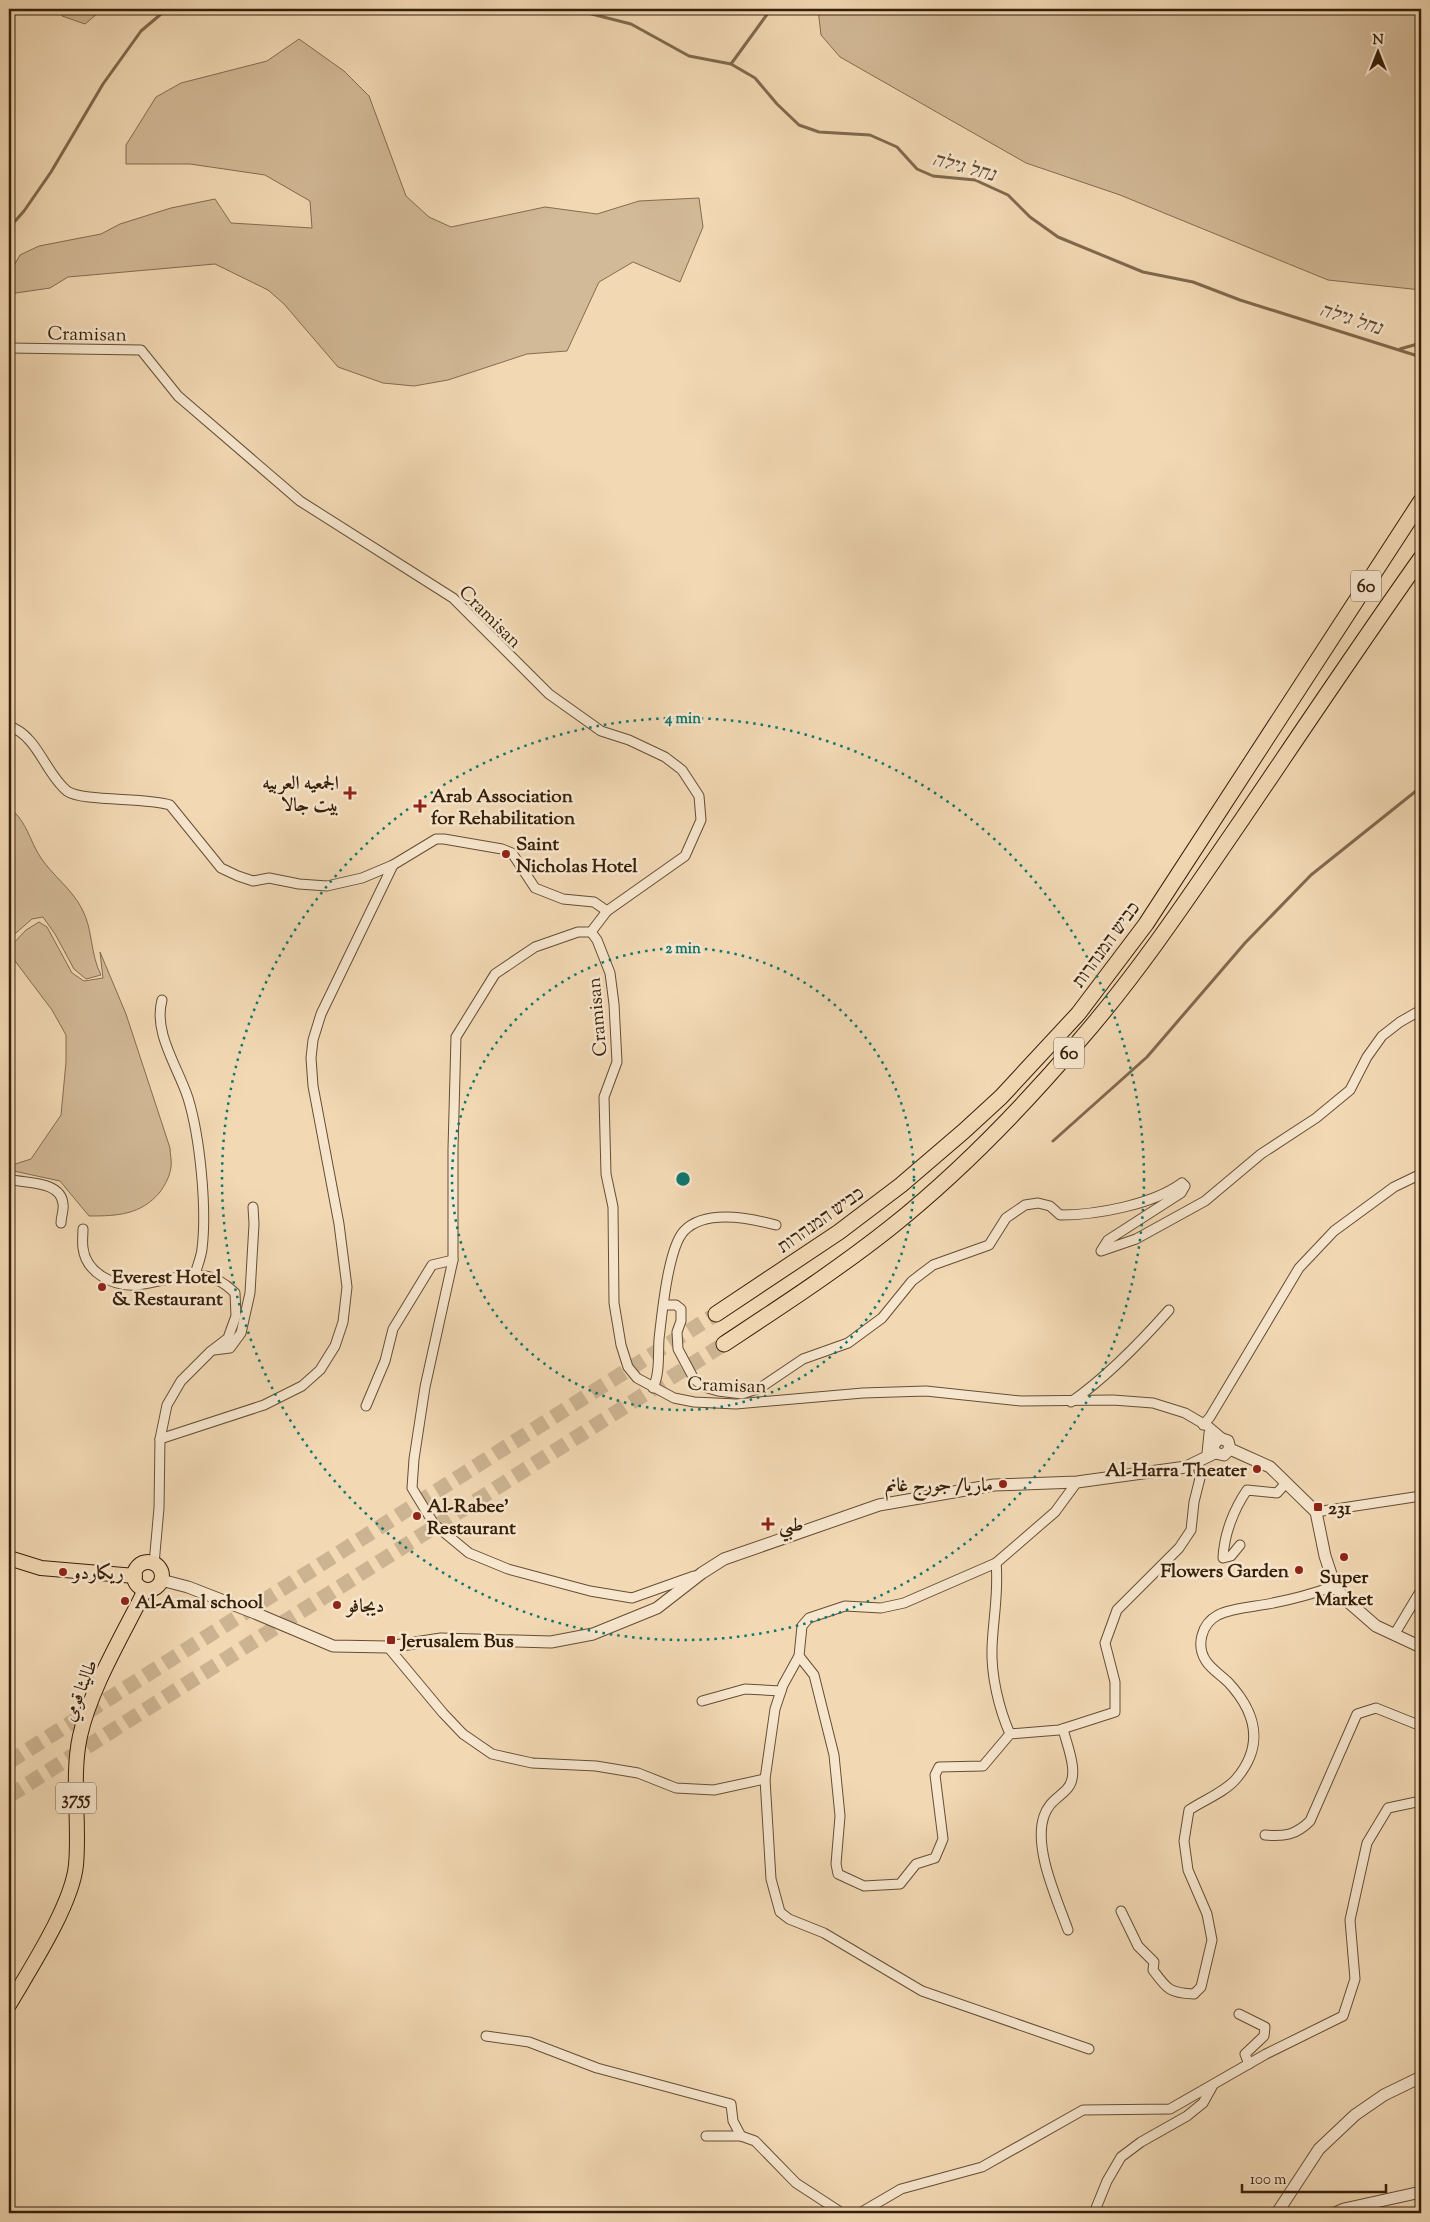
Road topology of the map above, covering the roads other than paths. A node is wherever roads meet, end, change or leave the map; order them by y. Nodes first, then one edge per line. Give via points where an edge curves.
1 (9, 348) edge
2 (1421, 501) edge
3 (1421, 558) edge
4 (9, 726) edge
5 (394, 865) junction
6 (607, 911) junction
7 (591, 932) junction
8 (162, 1000) dead end
9 (1421, 1010) edge
10 (1421, 1174) edge
11 (9, 1179) edge
12 (253, 1206) dead end
13 (61, 1224) dead end
14 (776, 1225) dead end
15 (83, 1229) dead end
16 (454, 1260) junction
17 (194, 1275) junction
18 (664, 1305) junction
19 (1169, 1310) dead end
20 (716, 1314) tunnel mouth
21 (724, 1344) tunnel mouth
22 (211, 1351) junction
23 (653, 1388) junction
24 (1071, 1402) junction
25 (366, 1406) dead end
26 (1203, 1425) junction
27 (1208, 1433) junction
28 (1222, 1438) junction
29 (160, 1439) junction
30 (1214, 1449) junction
31 (1230, 1449) junction
32 (1200, 1460) junction
33 (1078, 1482) junction
34 (1286, 1483) junction
35 (1421, 1496) edge
36 (1316, 1512) junction
37 (1240, 1545) dead end
38 (9, 1559) edge
39 (996, 1563) junction
40 (154, 1564) junction
41 (702, 1573) junction
42 (134, 1576) junction
43 (161, 1580) junction
44 (1335, 1586) junction
45 (145, 1590) junction
46 (1421, 1590) edge
47 (1394, 1636) junction
48 (1421, 1647) edge
49 (388, 1648) junction
50 (799, 1656) junction
51 (781, 1692) junction
52 (702, 1701) dead end
53 (1421, 1726) edge
54 (1063, 1728) junction
55 (1010, 1734) junction
56 (765, 1779) junction
57 (1421, 1801) edge
58 (1265, 1835) dead end
59 (1121, 1911) dead end
60 (1068, 1930) dead end
61 (9, 2005) edge
62 (1239, 2014) dead end
63 (486, 2036) dead end
64 (1090, 2049) dead end
65 (1249, 2064) junction
66 (1421, 2077) edge
67 (1214, 2085) junction
68 (706, 2136) dead end
69 (741, 2136) junction
70 (1421, 2192) edge
71 (842, 2213) edge
72 (860, 2213) edge
73 (1094, 2213) edge
74 (1277, 2213) edge
75 (1335, 2213) edge

1 - 6 street, Cramisan via 140,350 178,396 300,501 453,598 549,694 572,712 602,731 665,757 682,770 699,796 701,820 685,856
2 - 20 highway, כביש המנהרות / 60 via 1146,924 1078,1014 1040,1057 964,1131 901,1185 839,1232
3 - 21 highway, כביש המנהרות / 60 via 1169,927 1080,1040 950,1175 890,1227 793,1299
4 - 5 street via 26,736 68,792 102,798 160,801 170,805 221,868 238,876 253,881 269,878 326,886 362,878
5 - 6 street via 436,839 485,844 512,853 535,888 563,899 594,902
5 - 29 street via 321,1014 313,1040 313,1086 339,1224 347,1287 344,1322 335,1346 320,1370 302,1386 264,1405
6 - 7 street, Cramisan
7 - 16 street via 578,932 535,947 495,974 456,1037
7 - 23 street, Cramisan via 610,973 617,1034 618,1062 604,1096 606,1174 612,1207 614,1303 628,1367 637,1378
8 - 17 street via 159,1009 161,1029 188,1098 198,1144 202,1250
9 - 18 street via 1382,1036 1350,1090 1316,1118 1261,1154 1205,1201 1136,1240 1101,1251 1108,1240 1181,1193 1185,1186 1182,1183 1136,1203 1075,1214 1060,1214 1050,1206 1038,1203 1025,1205 1006,1218 989,1245 933,1265 912,1281 882,1318 848,1343 803,1359 760,1388 732,1394 704,1387 694,1379 678,1349 681,1308
10 - 26 street via 1394,1186 1334,1232 1299,1268
11 - 13 street via 51,1187 64,1202
12 - 22 street via 250,1293 241,1333 230,1348
14 - 18 street via 720,1218 685,1230 672,1254
15 - 17 street via 83,1249 92,1269 110,1281 136,1285
16 - 25 street via 432,1265 393,1329 385,1361
16 - 41 street via 424,1387 414,1458 412,1488 434,1524 469,1553 508,1570 590,1591 632,1598
17 - 22 street via 209,1276 225,1283 234,1293 236,1316 228,1338
18 - 23 street via 658,1374
19 - 24 street via 1135,1348
22 - 29 street via 181,1382 167,1405
23 - 24 street, Cramisan via 674,1398 694,1402 736,1404 926,1390 1021,1401
24 - 26 street, Cramisan via 1113,1400 1153,1403 1185,1413
26 - 27 street
26 - 28 street, Cramisan
27 - 30 street
27 - 32 street via 1208,1447
28 - 30 street via 1216,1440
28 - 31 street via 1228,1441
29 - 40 street
30 - 31 street via 1224,1455
30 - 32 street
31 - 34 street via 1270,1468
32 - 33 street via 1186,1467
32 - 54 street via 1191,1530 1179,1548 1117,1610 1105,1643 1115,1682 1115,1712
33 - 39 street via 1055,1512
33 - 41 street via 994,1485 879,1505 724,1559
34 - 36 street
34 - 37 street via 1277,1493 1248,1490 1238,1503 1223,1558 1230,1556
35 - 36 street
36 - 44 street
38 - 42 main road via 42,1568
39 - 50 street via 904,1603 882,1608 845,1606 809,1618 802,1626
39 - 55 street via 998,1578 992,1649 1002,1715
40 - 42 main road via 142,1564
40 - 43 main road via 160,1569
41 - 49 street via 657,1608 593,1634 551,1642 441,1639
42 - 45 main road via 138,1586
43 - 45 main road via 153,1589
43 - 49 street via 188,1587 334,1646
44 - 47 street via 1376,1626
44 - 59 street via 1218,1615 1202,1631 1200,1649 1206,1662 1245,1703 1254,1724 1254,1747 1248,1764 1235,1780 1189,1810 1184,1841 1188,1870 1207,1914 1212,1940 1201,1987 1194,1994 1175,1993 1166,1988 1153,1970 1154,1962 1138,1946
45 - 61 main road, طاليثا قومي / 3755 via 87,1709 80,1736 76,1761 76,1866 68,1897
46 - 47 street
47 - 48 street
49 - 56 street via 442,1713 463,1734 492,1754 532,1763 596,1766 630,1772 676,1788 714,1790
50 - 51 street
50 - 55 street via 814,1675 834,1755 840,1816 838,1874 864,1886 900,1884 916,1864 935,1858 943,1839 935,1775 939,1767 983,1766
51 - 52 street via 745,1689
51 - 56 street via 775,1709
53 - 58 street via 1376,1708 1357,1714 1310,1821 1299,1831 1283,1836
54 - 55 street
54 - 60 street via 1074,1776 1067,1789 1051,1801 1041,1834 1049,1875
56 - 64 street via 770,1879 780,1912 824,1933 922,1991
57 - 65 street via 1388,1808 1367,1843 1350,1920 1356,1979 1343,2016
62 - 65 street via 1265,2027 1264,2036 1245,2054
63 - 69 street via 530,2042 596,2068 731,2104 733,2121
65 - 67 street
66 - 74 street via 1371,2102 1319,2149
67 - 72 street via 1170,2109 1083,2110 982,2167 901,2189
67 - 73 street via 1203,2104 1121,2157
68 - 69 street
69 - 71 street via 755,2141 796,2183
70 - 75 street

